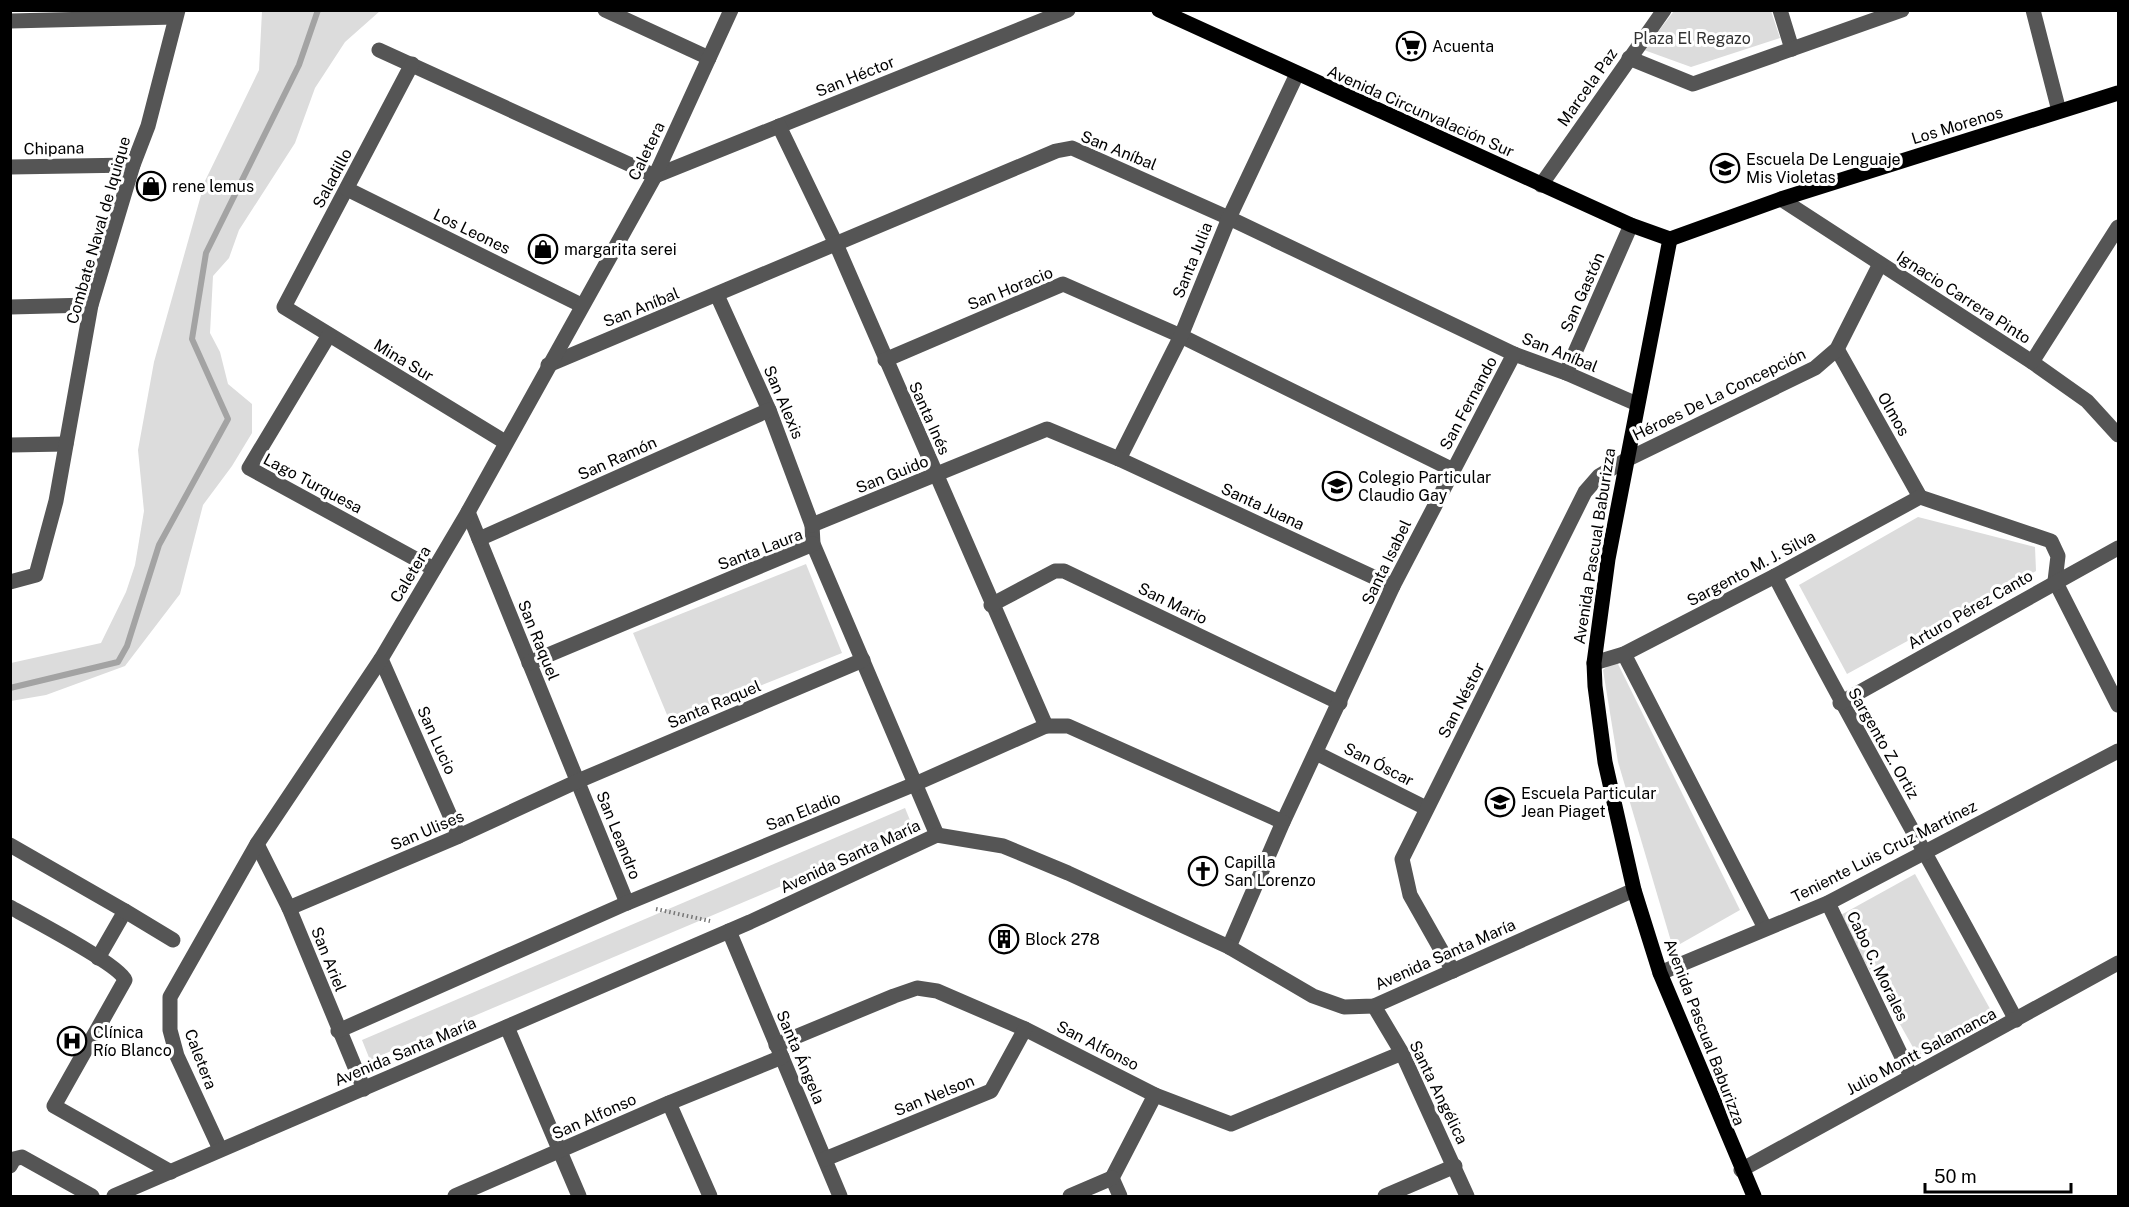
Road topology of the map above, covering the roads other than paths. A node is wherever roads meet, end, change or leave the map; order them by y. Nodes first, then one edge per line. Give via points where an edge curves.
1 (605, 10) edge
2 (731, 10) edge
3 (1068, 10) edge
4 (1159, 10) edge
5 (1664, 10) edge
6 (1780, 10) edge
7 (1902, 10) edge
8 (2033, 10) edge
9 (176, 14) edge
10 (626, 15) edge
11 (10, 21) edge
12 (1792, 49) junction
13 (379, 50) dead end
14 (710, 58) junction
15 (1629, 58) junction
16 (412, 64) junction
17 (1297, 74) junction
18 (2118, 93) edge
19 (2059, 111) junction
20 (779, 126) junction
21 (133, 165) junction
22 (10, 167) edge
23 (655, 176) junction
24 (1541, 185) junction
25 (347, 189) junction
26 (1781, 199) junction
27 (1229, 218) junction
28 (1631, 225) junction
29 (2118, 227) edge
30 (1670, 239) junction
31 (836, 244) junction
32 (1880, 264) junction
33 (717, 295) junction
34 (91, 305) junction
35 (581, 305) junction
36 (10, 307) edge
37 (284, 308) joint
38 (328, 335) junction
39 (1181, 336) junction
40 (1837, 350) junction
41 (1514, 354) junction
42 (885, 360) junction
43 (2031, 362) junction
44 (548, 365) junction
45 (1566, 373) junction
46 (1637, 404) junction
47 (769, 410) junction
48 (2118, 435) edge
49 (505, 442) junction
50 (66, 444) junction
51 (10, 445) edge
52 (1119, 459) junction
53 (1626, 460) junction
54 (1453, 470) junction
55 (936, 476) junction
56 (1920, 496) junction
57 (468, 512) junction
58 (812, 525) junction
59 (479, 539) junction
60 (813, 544) junction
61 (2118, 548) edge
62 (434, 569) junction
63 (1775, 576) junction
64 (2055, 581) junction
65 (10, 582) edge
66 (1393, 586) junction
67 (991, 605) junction
68 (1624, 654) junction
69 (381, 659) junction
70 (864, 660) junction
71 (529, 663) junction
72 (1594, 663) junction
73 (1340, 703) junction
74 (1840, 703) junction
75 (2118, 705) edge
76 (1046, 726) junction
77 (2118, 751) edge
78 (1316, 753) junction
79 (578, 781) junction
80 (915, 784) junction
81 (1426, 808) junction
82 (1283, 822) junction
83 (937, 835) junction
84 (459, 836) junction
85 (10, 844) edge
86 (257, 844) junction
87 (1926, 852) junction
88 (1634, 890) junction
89 (627, 903) junction
90 (1828, 903) junction
91 (10, 907) edge
92 (289, 908) junction
93 (125, 911) junction
94 (1765, 928) junction
95 (729, 931) junction
96 (173, 940) dead end
97 (1229, 947) junction
98 (98, 958) junction
99 (2118, 963) edge
100 (1453, 971) junction
101 (1660, 973) junction
102 (1374, 1006) junction
103 (2016, 1020) junction
104 (507, 1028) junction
105 (1025, 1029) junction
106 (338, 1031) junction
107 (779, 1051) junction
108 (1402, 1053) junction
109 (1911, 1076) junction
110 (364, 1089) junction
111 (1155, 1095) junction
112 (669, 1103) junction
113 (220, 1149) junction
114 (560, 1150) junction
115 (825, 1159) junction
116 (10, 1166) edge
117 (1455, 1166) junction
118 (1740, 1170) junction
119 (171, 1172) junction
120 (1112, 1178) junction
121 (92, 1197) edge
122 (114, 1197) edge
123 (455, 1197) edge
124 (579, 1197) edge
125 (710, 1197) edge
126 (840, 1197) edge
127 (1070, 1197) edge
128 (1120, 1197) edge
129 (1385, 1197) edge
130 (1467, 1197) edge
131 (1754, 1197) edge

1 - 10 street
2 - 14 street, Caletera
3 - 20 street, San Héctor
4 - 17 main road, Avenida Circunvalación Sur
5 - 15 street, Marcela Paz
6 - 12 street
7 - 12 street
8 - 19 street
9 - 11 street
9 - 21 street, Combate Naval de Iquique via 148,126
10 - 14 street
12 - 15 street via 1693,84
13 - 16 street
14 - 23 street, Caletera
15 - 24 street, Marcela Paz
16 - 23 street
16 - 25 street, Saladillo
17 - 24 main road, Avenida Circunvalación Sur
17 - 27 street, Santa Julia
18 - 19 main road, Los Morenos
19 - 26 main road, Los Morenos
20 - 23 street, San Héctor
20 - 31 street, Santa Inés
21 - 22 street, Chipana
21 - 34 street, Combate Naval de Iquique
23 - 35 street, Caletera
24 - 28 main road, Avenida Circunvalación Sur
25 - 35 street, Los Leones
25 - 37 street, Saladillo
26 - 30 main road, Los Morenos
26 - 32 street, Ignacio Carrera Pinto
27 - 31 street, San Aníbal via 1080,149 1065,148
27 - 39 street, Santa Julia
27 - 41 street, San Aníbal
28 - 30 main road, Avenida Circunvalación Sur
28 - 45 street, San Gastón
29 - 43 street
30 - 46 main road, Avenida Pascual Baburizza
31 - 33 street, San Aníbal
31 - 42 street, Santa Inés
32 - 40 street, Héroes De La Concepción
32 - 43 street, Ignacio Carrera Pinto
33 - 44 street, San Aníbal
33 - 47 street, San Alexis
34 - 36 street
34 - 50 street, Combate Naval de Iquique
35 - 44 street, Caletera
37 - 38 street, Mina Sur
38 - 49 street, Mina Sur
38 - 62 street, Lago Turquesa via 249,468
39 - 42 street, San Horacio via 1063,284
39 - 52 street, Santa Julia
39 - 54 street
40 - 53 street, Héroes De La Concepción via 1815,368
40 - 56 street, Olmos
41 - 45 street, San Aníbal
41 - 54 street, San Fernando
42 - 55 street, Santa Inés
43 - 48 street, Ignacio Carrera Pinto via 2087,401
44 - 49 street, Caletera
45 - 46 street, San Aníbal
46 - 53 main road, Avenida Pascual Baburizza
47 - 58 street, San Alexis
47 - 59 street, San Ramón
49 - 57 street, Caletera
50 - 51 street
50 - 65 street, Combate Naval de Iquique via 41,564 36,575
52 - 55 street, San Guido via 1047,429
52 - 66 street, Santa Juana
53 - 72 main road, Avenida Pascual Baburizza
53 - 81 street, San Néstor via 1599,476 1585,492
54 - 66 street, Santa Isabel
55 - 58 street, San Guido
55 - 67 street, Santa Inés
56 - 63 street, Sargento M. J. Silva
56 - 64 street via 2048,539 2058,556
57 - 59 street, San Raquel
57 - 62 street, Caletera
58 - 60 street, San Alexis
59 - 71 street, San Raquel
60 - 70 street, Santa Laura
60 - 71 street, Santa Laura
61 - 64 street, Arturo Pérez Canto
62 - 69 street, Caletera
63 - 68 street, Sargento M. J. Silva
63 - 74 street, Sargento Z. Ortiz
64 - 74 street, Arturo Pérez Canto
64 - 75 street
66 - 73 street, Santa Isabel
67 - 73 street, San Mario via 1055,571 1064,571
67 - 76 street, Santa Inés
68 - 72 street, Sargento M. J. Silva
68 - 94 street
69 - 84 street, San Lucio
69 - 86 street, Caletera
70 - 79 street, Santa Raquel
70 - 80 street, Santa Laura
71 - 79 street, San Raquel
72 - 88 main road, Avenida Pascual Baburizza via 1605,762
73 - 78 street, Santa Isabel
74 - 87 street, Sargento Z. Ortiz
76 - 80 street, San Eladio
76 - 82 street via 1068,726
77 - 87 street, Teniente Luis Cruz Martínez
78 - 81 street, San Óscar
78 - 82 street, Santa Isabel
79 - 84 street, San Ulises
79 - 89 street, San Leandro
80 - 83 street, Santa Laura
80 - 89 street, San Eladio
81 - 100 street, San Néstor via 1402,859 1405,880
82 - 97 street, Santa Isabel
83 - 95 street, Avenida Santa María
83 - 97 street, Avenida Santa María via 1003,846
84 - 92 street, San Ulises
85 - 93 street
86 - 92 street, San Ariel
86 - 113 street, Caletera via 170,997 168,1014 177,1056
87 - 90 street, Teniente Luis Cruz Martínez
87 - 103 street, Sargento Z. Ortiz
88 - 100 street, Avenida Santa María
88 - 101 main road, Avenida Pascual Baburizza
89 - 106 street, San Eladio
90 - 94 street, Teniente Luis Cruz Martínez
90 - 109 street, Cabo C. Morales
91 - 98 street
92 - 106 street, San Ariel
93 - 96 street
93 - 98 street
94 - 101 street, Teniente Luis Cruz Martínez
95 - 104 street, Avenida Santa María
95 - 107 street, Santa Ángela
97 - 102 street, Avenida Santa María via 1313,996 1344,1007
98 - 119 street via 123,974 123,986 54,1106
99 - 103 street, Julio Montt Salamanca
100 - 102 street, Avenida Santa María
101 - 118 main road, Avenida Pascual Baburizza
102 - 108 street, Santa Angélica
103 - 109 street, Julio Montt Salamanca
104 - 110 street, Avenida Santa María
104 - 114 street
105 - 107 street, San Alfonso via 937,991 917,988
105 - 111 street, San Alfonso
105 - 115 street, San Nelson via 992,1091
106 - 110 street, San Ariel
107 - 112 street, San Alfonso
107 - 115 street, Santa Ángela
108 - 111 street, San Alfonso via 1231,1124
108 - 117 street, Santa Angélica
109 - 118 street, Julio Montt Salamanca
110 - 113 street, Avenida Santa María
111 - 120 street
112 - 114 street, San Alfonso
112 - 125 street
113 - 119 street, Avenida Santa María
114 - 123 street, San Alfonso
114 - 124 street
115 - 126 street, Santa Ángela
116 - 121 street via 14,1159 22,1157
117 - 129 street
117 - 130 street, Santa Angélica
118 - 131 main road, Avenida Pascual Baburizza
119 - 122 street, Avenida Santa María
120 - 127 street
120 - 128 street

